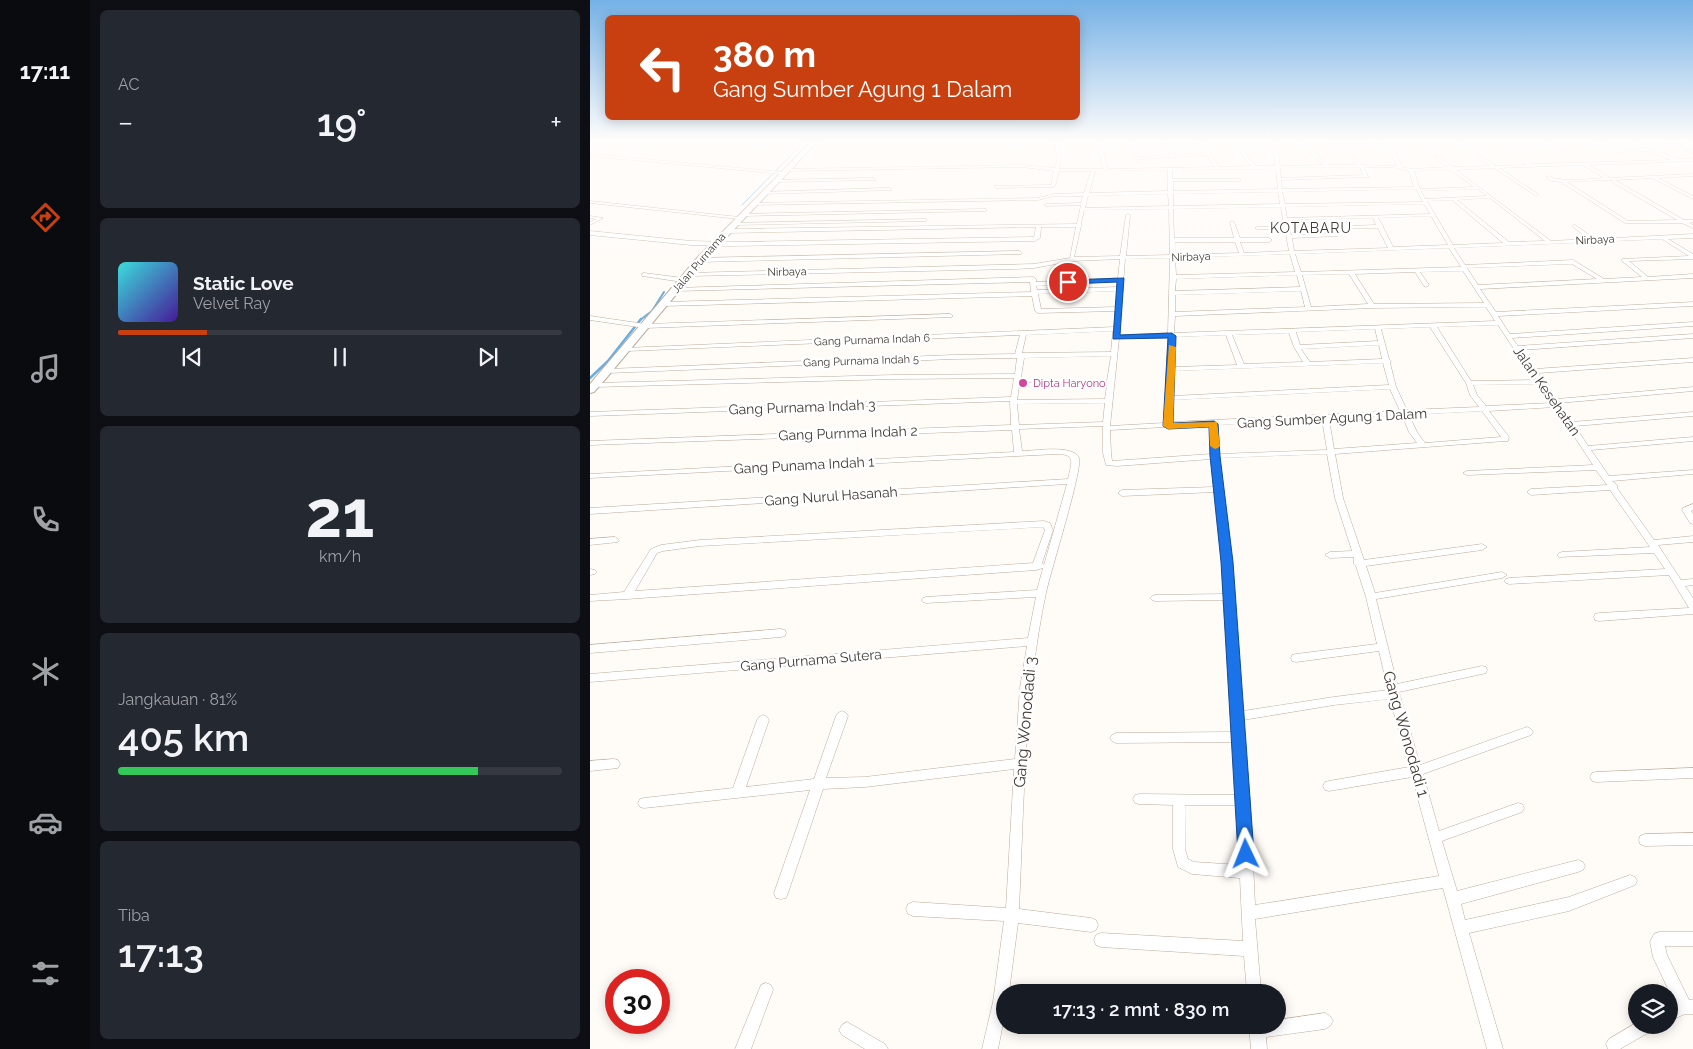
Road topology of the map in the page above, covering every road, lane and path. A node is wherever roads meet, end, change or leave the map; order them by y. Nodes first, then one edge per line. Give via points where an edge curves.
1 (828, 191) edge
2 (1087, 191) edge
3 (1280, 191) junction
4 (1283, 191) edge
5 (1419, 191) edge
6 (1483, 191) edge
7 (1530, 191) edge
8 (1579, 191) edge
9 (1631, 191) edge
10 (1680, 191) edge
11 (763, 193) joint
12 (1172, 193) junction
13 (1086, 194) junction
14 (1536, 195) dead end
15 (1491, 197) junction
16 (1693, 198) edge
17 (1453, 199) junction
18 (590, 202) edge
19 (1426, 202) junction
20 (752, 204) junction
21 (1046, 205) dead end
22 (1284, 205) junction
23 (1083, 207) junction
24 (1172, 207) junction
25 (984, 210) dead end
26 (1128, 215) dead end
27 (1433, 215) junction
28 (590, 217) edge
29 (1375, 217) junction
30 (738, 219) junction
31 (1328, 219) junction
32 (924, 220) dead end
33 (1286, 220) junction
34 (1683, 221) junction
35 (1693, 221) edge
36 (1232, 222) dead end
37 (590, 224) edge
38 (1039, 225) junction
39 (1080, 225) junction
40 (1381, 226) junction
41 (1575, 226) dead end
42 (1350, 227) dead end
43 (1693, 227) edge
44 (1257, 228) dead end
45 (1287, 228) junction
46 (728, 231) junction
47 (590, 232) edge
48 (1693, 236) edge
49 (1290, 237) junction
50 (1662, 237) junction
51 (1173, 240) junction
52 (1238, 240) junction
53 (1269, 240) dead end
54 (1594, 240) junction
55 (1550, 242) junction
56 (715, 244) junction
57 (1508, 244) junction
58 (1450, 246) junction
59 (1391, 249) junction
60 (1019, 253) dead end
61 (1292, 253) junction
62 (1242, 255) junction
63 (1693, 256) edge
64 (1072, 258) junction
65 (1121, 258) junction
66 (1173, 258) junction
67 (700, 260) junction
68 (1034, 266) junction
69 (1463, 268) junction
70 (1416, 270) junction
71 (853, 271) junction
72 (1351, 272) junction
73 (1300, 274) junction
74 (644, 275) dead end
75 (1693, 276) edge
76 (686, 277) junction
77 (1173, 277) junction
78 (1648, 279) junction
79 (1121, 280) junction
80 (1604, 281) junction
81 (1033, 282) junction
82 (847, 284) junction
83 (1426, 285) dead end
84 (1476, 287) junction
85 (676, 289) junction
86 (1120, 289) junction
87 (1303, 289) junction
88 (1035, 293) junction
89 (1173, 293) junction
90 (841, 300) junction
91 (664, 304) junction
92 (1693, 304) edge
93 (1488, 305) junction
94 (1372, 306) junction
95 (1118, 309) junction
96 (1309, 309) junction
97 (1172, 314) junction
98 (1494, 314) junction
99 (950, 316) dead end
100 (590, 318) edge
101 (1500, 323) junction
102 (1693, 324) edge
103 (640, 325) junction
104 (1432, 325) junction
105 (1377, 327) junction
106 (1292, 331) junction
107 (1116, 333) junction
108 (1023, 334) junction
109 (1229, 334) junction
110 (1172, 336) junction
111 (1508, 336) junction
112 (1693, 336) edge
113 (1382, 343) junction
114 (1297, 347) junction
115 (1516, 348) junction
116 (627, 349) junction
117 (1114, 354) junction
118 (1020, 355) junction
119 (1693, 360) edge
120 (1388, 361) junction
121 (1308, 364) junction
122 (1241, 366) junction
123 (1171, 369) junction
124 (608, 371) junction
125 (1534, 371) junction
126 (1017, 376) junction
127 (1542, 382) junction
128 (1111, 383) junction
129 (1468, 383) junction
130 (1016, 385) junction
131 (592, 387) edge
132 (1393, 387) junction
133 (1693, 389) edge
134 (1170, 398) junction
135 (1014, 400) junction
136 (1109, 401) junction
137 (1556, 403) junction
138 (1484, 409) junction
139 (590, 414) edge
140 (1404, 414) junction
141 (1693, 414) edge
142 (1325, 418) junction
143 (1214, 424) junction
144 (1570, 424) junction
145 (1015, 426) junction
146 (1106, 426) junction
147 (1168, 426) junction
148 (1693, 439) edge
149 (590, 443) edge
150 (1423, 446) junction
151 (1586, 448) junction
152 (1330, 452) junction
153 (1018, 454) junction
154 (1215, 456) junction
155 (1598, 467) junction
156 (1693, 472) edge
157 (1467, 473) dead end
158 (590, 476) edge
159 (1608, 479) junction
160 (1072, 481) junction
161 (1614, 487) junction
162 (1219, 490) junction
163 (1531, 492) dead end
164 (1122, 493) dead end
165 (1693, 508) edge
166 (590, 511) edge
167 (1693, 521) edge
168 (1693, 539) edge
169 (615, 540) dead end
170 (590, 542) edge
171 (1482, 547) dead end
172 (1654, 547) junction
173 (1330, 555) dead end
174 (1562, 555) dead end
175 (1357, 559) junction
176 (1042, 566) junction
177 (1672, 572) junction
178 (1693, 582) edge
179 (1680, 583) junction
180 (1040, 593) junction
181 (627, 596) junction
182 (1228, 597) junction
183 (1371, 597) junction
184 (590, 598) edge
185 (1155, 598) dead end
186 (926, 600) dead end
187 (1693, 606) edge
188 (1693, 611) edge
189 (1599, 617) dead end
190 (781, 633) dead end
191 (1031, 642) junction
192 (1381, 647) junction
193 (590, 648) edge
194 (1296, 658) dead end
195 (1482, 670) dead end
196 (590, 678) edge
197 (1393, 692) junction
198 (842, 716) dead end
199 (1237, 716) junction
200 (763, 720) dead end
201 (1527, 732) dead end
202 (1116, 738) dead end
203 (1238, 738) junction
204 (1020, 763) junction
205 (614, 764) dead end
206 (590, 766) edge
207 (1416, 771) junction
208 (1693, 773) edge
209 (1596, 776) dead end
210 (819, 784) junction
211 (1328, 786) dead end
212 (738, 792) junction
213 (1138, 799) dead end
214 (1179, 799) junction
215 (1244, 800) junction
216 (644, 803) dead end
217 (1518, 808) dead end
218 (1435, 838) junction
219 (1693, 839) edge
220 (1645, 840) dead end
221 (1578, 866) dead end
222 (1247, 872) junction
223 (1448, 881) junction
224 (1630, 881) dead end
225 (781, 893) dead end
226 (1453, 899) junction
227 (913, 909) dead end
228 (1248, 913) junction
229 (1012, 915) junction
230 (1090, 925) dead end
231 (1461, 928) junction
232 (1693, 939) edge
233 (1101, 940) dead end
234 (1251, 949) junction
235 (1253, 984) edge
236 (766, 990) dead end
237 (1689, 1007) edge
238 (1325, 1021) dead end
239 (1286, 1025) edge
240 (847, 1030) dead end
241 (1258, 1034) edge
242 (1632, 1034) edge
243 (1614, 1044) dead end
244 (743, 1049) edge
245 (880, 1049) edge
246 (990, 1049) edge
247 (1259, 1049) edge
248 (1495, 1049) edge

1 - 11 street
2 - 13 street
3 - 4 street
3 - 12 street
3 - 22 street
5 - 19 street, Jalan Kesehatan
6 - 15 street
7 - 14 street
8 - 34 street via 1627,222
9 - 34 street
10 - 16 street
11 - 20 street, Jalan Purnama
12 - 13 street
12 - 24 street
13 - 20 street via 1043,198
13 - 23 street
15 - 17 street
15 - 55 street
17 - 19 street
17 - 57 street
18 - 30 street
19 - 22 street
19 - 27 street, Jalan Kesehatan
20 - 30 street, Jalan Purnama
21 - 23 street
22 - 24 street
22 - 33 street
23 - 24 street
23 - 39 street
24 - 51 street
25 - 30 street
26 - 65 street
27 - 29 street
27 - 58 street, Jalan Kesehatan
28 - 37 street via 601,218
29 - 31 street
29 - 40 street
30 - 32 street
30 - 46 street, Jalan Purnama
31 - 33 street
31 - 49 street via 1336,235
33 - 45 street
34 - 35 street
34 - 43 street
36 - 52 street
38 - 39 street
38 - 46 street
38 - 56 street via 1035,239
39 - 64 street
40 - 42 street
40 - 59 street
41 - 54 street
44 - 45 street
45 - 49 street
46 - 56 street, Jalan Purnama
47 - 56 street
48 - 50 street, Nirbaya
49 - 61 street
50 - 54 street, Nirbaya
50 - 63 street
51 - 52 street
51 - 66 street
52 - 53 street
52 - 62 street
54 - 55 street, Nirbaya
55 - 57 street, Nirbaya
56 - 67 street, Jalan Purnama
57 - 58 street, Nirbaya
58 - 59 street, Nirbaya
58 - 69 street, Jalan Kesehatan
59 - 61 street, Nirbaya
60 - 67 street
61 - 62 street, Nirbaya
61 - 73 street
62 - 66 street, Nirbaya
63 - 78 street via 1624,260
64 - 65 street, Nirbaya
64 - 68 street, Nirbaya
65 - 66 street, Nirbaya
65 - 79 street
66 - 77 street
67 - 76 street, Jalan Purnama
68 - 71 street, Nirbaya
68 - 81 street
69 - 70 street
69 - 80 street via 1573,262
69 - 84 street, Jalan Kesehatan
70 - 72 street
70 - 83 street
71 - 76 street, Nirbaya
71 - 82 street
72 - 73 street
72 - 94 street
73 - 77 street
73 - 87 street
74 - 76 street, Nirbaya
75 - 78 street
76 - 85 street, Jalan Purnama
77 - 89 street
78 - 80 street
79 - 81 street
79 - 86 street
80 - 84 street
81 - 82 street
81 - 88 street
82 - 85 street
82 - 90 street
84 - 93 street, Jalan Kesehatan
85 - 91 street, Jalan Purnama
86 - 88 street
86 - 95 street
87 - 89 street
87 - 96 street
88 - 90 street
88 - 95 street via 1038,311
89 - 97 street
90 - 91 street
91 - 103 street, Jalan Purnama
92 - 98 street
93 - 94 street
93 - 98 street, Jalan Kesehatan
94 - 96 street
95 - 107 street
96 - 97 street
97 - 110 street
98 - 101 street, Jalan Kesehatan
99 - 103 street
100 - 103 street
101 - 104 street, Gang Purnama Indah 6
101 - 111 street, Jalan Kesehatan
102 - 111 street
103 - 116 street, Jalan Purnama
104 - 105 street, Gang Purnama Indah 6
104 - 129 street
105 - 106 street, Gang Purnama Indah 6
105 - 113 street
106 - 109 street, Gang Purnama Indah 6
106 - 114 street
107 - 108 street, Gang Purnama Indah 6
107 - 110 street, Gang Purnama Indah 6
107 - 117 street
108 - 116 street, Gang Purnama Indah 6
108 - 118 street
109 - 110 street, Gang Purnama Indah 6
109 - 122 street
110 - 123 street
111 - 115 street, Jalan Kesehatan
112 - 115 street
113 - 114 street
113 - 120 street
114 - 121 street
115 - 125 street, Jalan Kesehatan
116 - 124 street, Jalan Purnama
117 - 118 street, Gang Purnama Indah 5
117 - 128 street
118 - 124 street, Gang Purnama Indah 5
118 - 126 street
119 - 125 street
120 - 121 street
120 - 132 street via 1387,370
121 - 122 street
122 - 123 street
123 - 134 street
124 - 131 street, Jalan Purnama
125 - 127 street, Jalan Kesehatan
126 - 130 street
126 - 131 street
127 - 129 street
127 - 137 street, Jalan Kesehatan
128 - 130 street
128 - 136 street
129 - 138 street
130 - 135 street
132 - 134 street
132 - 140 street
133 - 137 street, Gang Sumber Agung 1 Dalam
134 - 147 street
135 - 136 street, Gang Purnama Indah 3
135 - 139 street, Gang Purnama Indah 3
135 - 145 street
136 - 146 street
137 - 138 street, Gang Sumber Agung 1 Dalam
137 - 144 street, Jalan Kesehatan
138 - 140 street, Gang Sumber Agung 1 Dalam
138 - 150 street via 1505,439
140 - 142 street, Gang Sumber Agung 1 Dalam
140 - 150 street
141 - 144 street
142 - 143 street, Gang Sumber Agung 1 Dalam
142 - 152 street, Gang Wonodadi 1
143 - 147 street, Gang Sumber Agung 1 Dalam
143 - 154 street
144 - 151 street, Jalan Kesehatan
145 - 146 street, Gang Purnma Indah 2
145 - 149 street, Gang Purnma Indah 2
145 - 153 street
146 - 147 street, Gang Sumber Agung 1 Dalam
146 - 154 street via 1108,462 1117,464
148 - 151 street
150 - 152 street
151 - 155 street, Jalan Kesehatan
152 - 154 street
152 - 175 street, Gang Wonodadi 1 via 1339,498
153 - 158 street, Gang Punama Indah 1
153 - 160 street, Gang Wonodadi 3 via 1072,454 1076,461
154 - 162 street
155 - 157 street
155 - 159 street, Jalan Kesehatan
156 - 159 street
159 - 161 street, Jalan Kesehatan
160 - 166 street, Gang Nurul Hasanah
160 - 176 street, Gang Wonodadi 3
161 - 163 street
161 - 172 street, Jalan Kesehatan
162 - 164 street
162 - 182 street
165 - 167 street via 1686,510
168 - 172 street
169 - 170 street
171 - 175 street
172 - 174 street
172 - 177 street, Jalan Kesehatan
173 - 175 street
175 - 183 street, Gang Wonodadi 1
176 - 180 street, Gang Wonodadi 3
176 - 181 street
176 - 181 street via 1049,530 1044,524 700,543 654,551
177 - 179 street, Jalan Kesehatan
177 - 183 street via 1506,578
178 - 179 street
179 - 187 street, Jalan Kesehatan
180 - 186 street
180 - 191 street, Gang Wonodadi 3
181 - 184 street
182 - 185 street
182 - 199 street
183 - 192 street, Gang Wonodadi 1
188 - 189 street
190 - 193 street
191 - 196 street, Gang Purnama Sutera
191 - 204 street, Gang Wonodadi 3
192 - 194 street
192 - 197 street, Gang Wonodadi 1
195 - 197 street
197 - 199 street
197 - 207 street, Gang Wonodadi 1
198 - 210 street
199 - 203 street
200 - 212 street
201 - 207 street
202 - 203 street
203 - 215 street
204 - 210 street via 865,782
204 - 229 street, Gang Wonodadi 3
205 - 206 street
207 - 211 street
207 - 218 street, Gang Wonodadi 1
208 - 209 street
210 - 212 street
210 - 225 street
212 - 216 street
213 - 214 street
214 - 215 street
214 - 222 street via 1179,849 1183,863 1192,868
215 - 222 street
217 - 218 street
218 - 223 street, Gang Wonodadi 1
219 - 220 street
221 - 226 street
222 - 228 street
223 - 226 street, Gang Wonodadi 1
223 - 228 street
224 - 231 street via 1569,904
226 - 231 street, Gang Wonodadi 1
227 - 229 street
228 - 234 street
229 - 230 street
229 - 246 street, Gang Wonodadi 3
231 - 248 street, Gang Wonodadi 1
232 - 237 street via 1659,939 1657,942 1660,957
233 - 234 street
234 - 235 street
236 - 244 street
238 - 239 street
240 - 245 street
241 - 247 street
242 - 243 street

